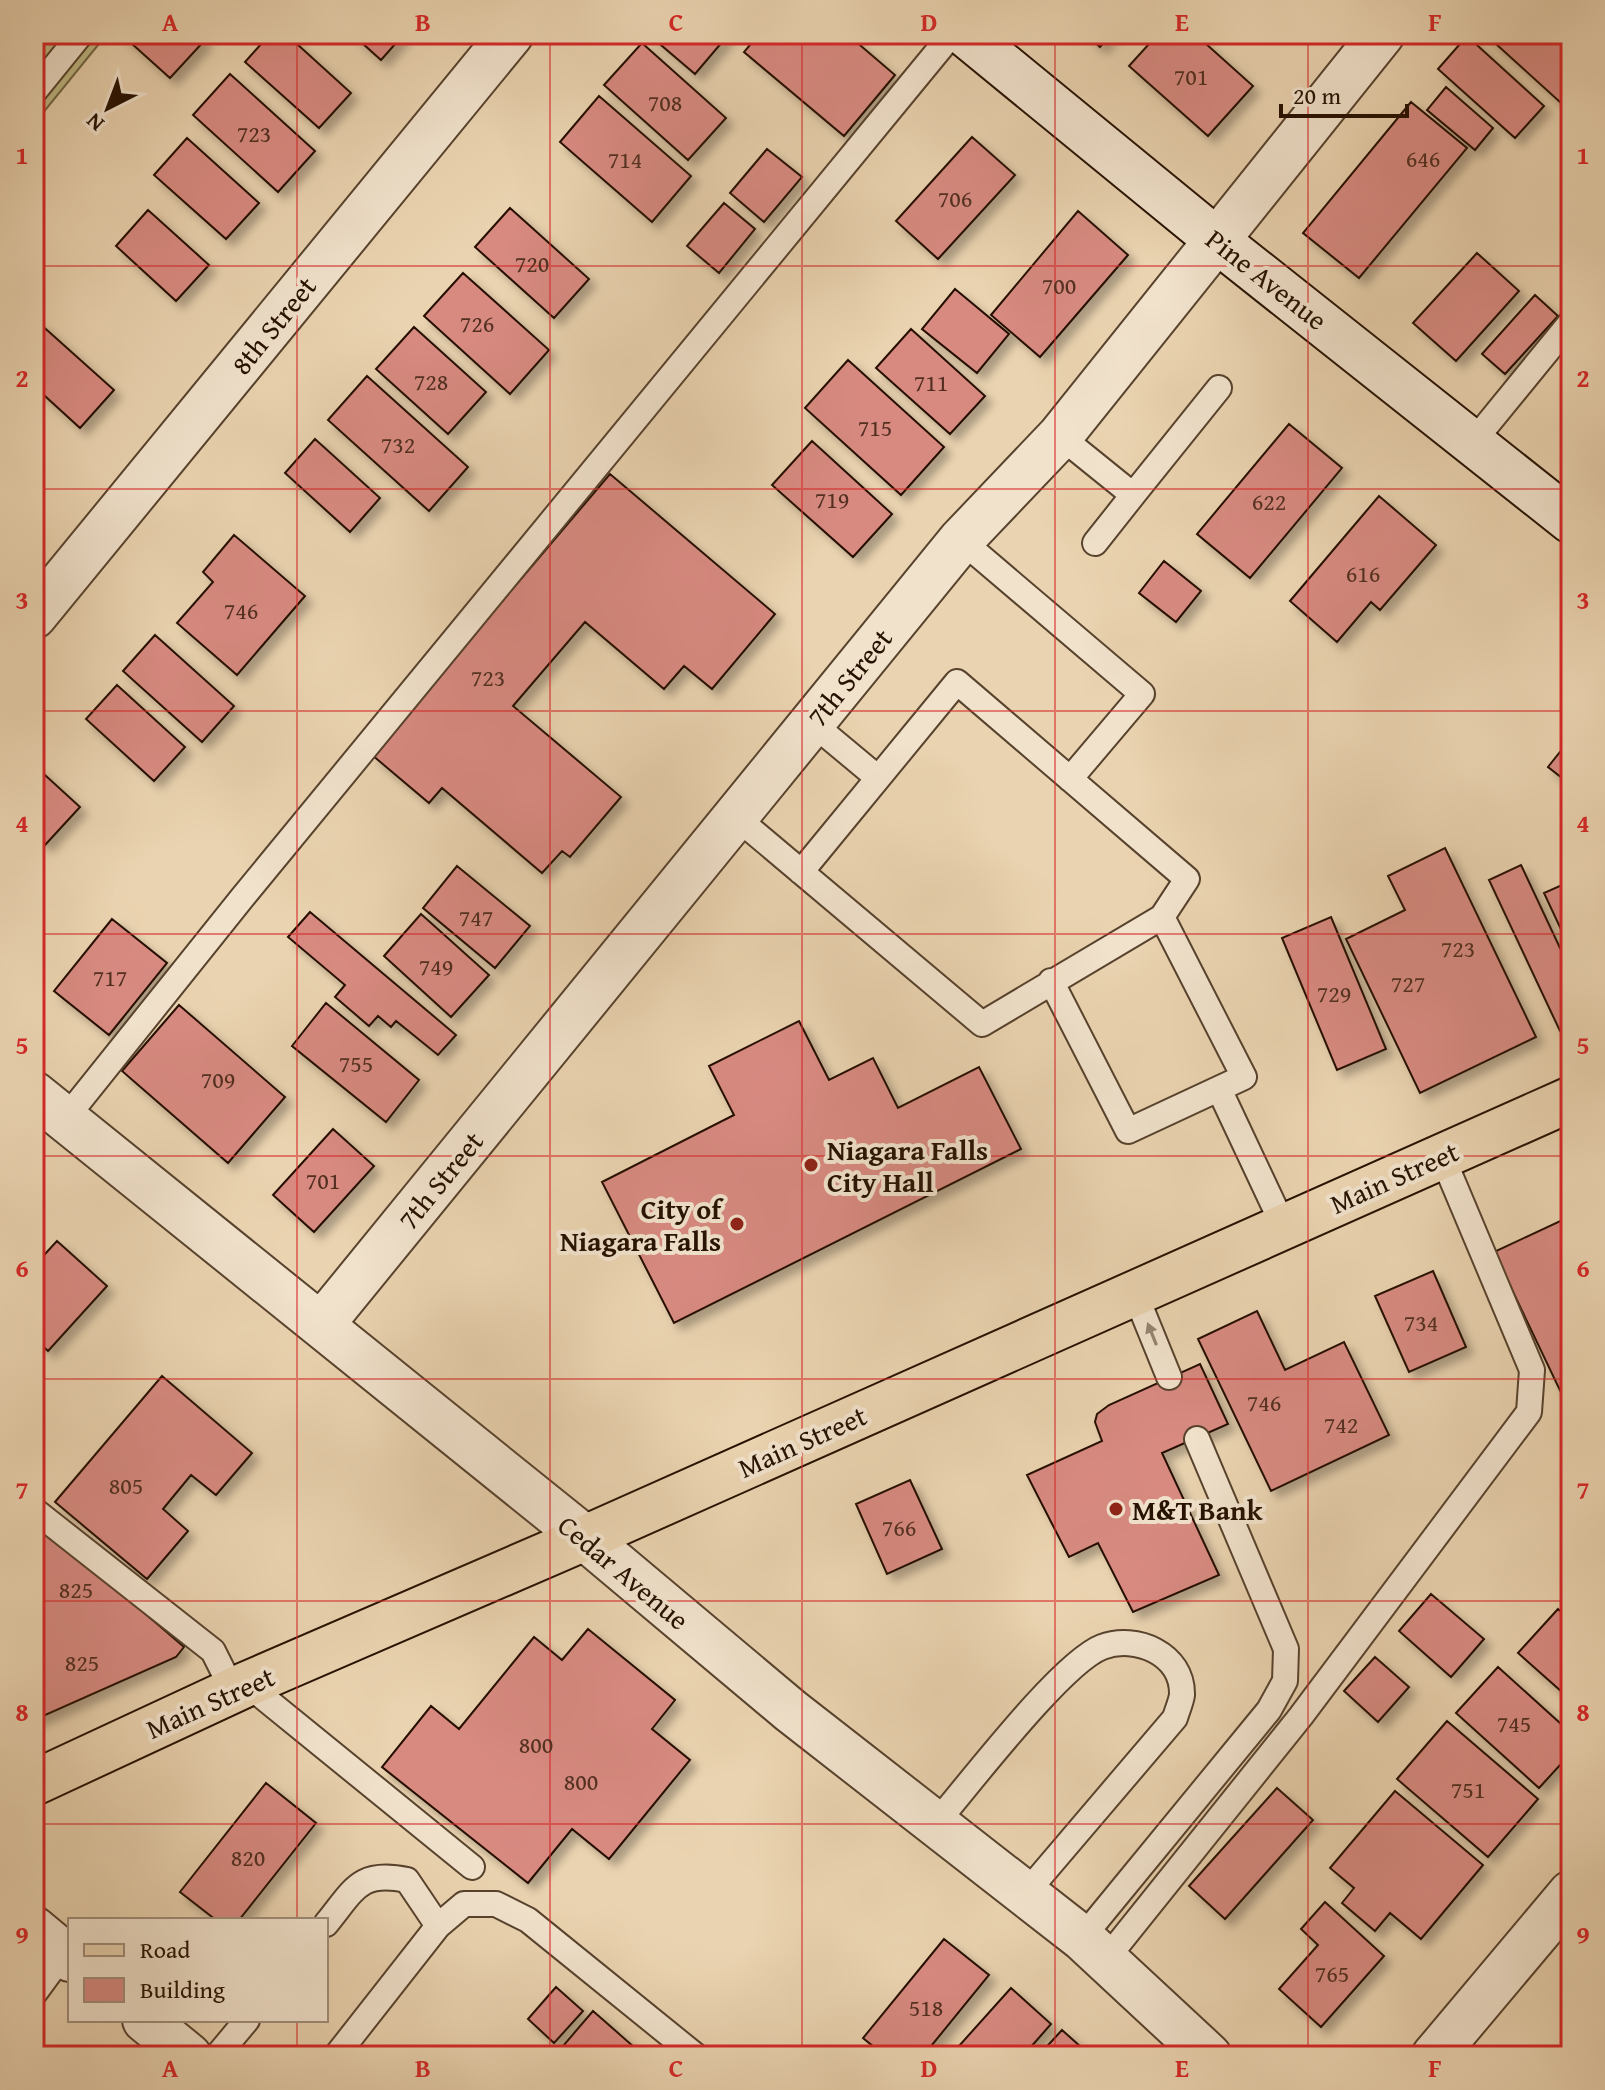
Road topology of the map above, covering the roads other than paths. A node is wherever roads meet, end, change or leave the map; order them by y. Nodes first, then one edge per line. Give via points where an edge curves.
1 (81, 34) edge
2 (511, 34) edge
3 (952, 34) edge
4 (965, 34) edge
5 (1382, 34) edge
6 (34, 92) edge
7 (1219, 242) junction
8 (1571, 322) edge
9 (1219, 388) dead end
10 (1060, 436) junction
11 (1473, 442) junction
12 (1133, 495) junction
13 (1571, 521) edge
14 (961, 540) junction
15 (1095, 543) dead end
16 (34, 616) edge
17 (812, 723) junction
18 (878, 778) junction
19 (1070, 779) junction
20 (736, 817) junction
21 (801, 872) junction
22 (1162, 917) junction
23 (1051, 981) junction
24 (1219, 1089) junction
25 (1571, 1099) edge
26 (50, 1107) edge
27 (1442, 1156) junction
28 (1283, 1225) junction
29 (1134, 1291) junction
30 (321, 1325) junction
31 (1169, 1377) dead end
32 (1197, 1439) dead end
33 (34, 1510) edge
34 (585, 1538) junction
35 (240, 1688) junction
36 (34, 1783) edge
37 (935, 1824) junction
38 (472, 1867) dead end
39 (1026, 1893) junction
40 (1571, 1893) edge
41 (328, 1922) edge
42 (438, 1926) junction
43 (56, 1947) edge
44 (1094, 1948) junction
45 (34, 1994) edge
46 (147, 2022) edge
47 (245, 2022) edge
48 (189, 2056) edge
49 (217, 2056) edge
50 (336, 2056) edge
51 (696, 2056) edge
52 (1209, 2056) edge
53 (1434, 2056) edge

1 - 6 lane
2 - 16 street, 8th Street
3 - 26 lane via 372,738
4 - 7 street, Pine Avenue
5 - 7 street, 7th Street
7 - 10 street, 7th Street
7 - 11 street, Pine Avenue
8 - 11 lane
9 - 12 lane
10 - 12 lane
10 - 14 street, 7th Street
11 - 13 street, Pine Avenue
12 - 15 lane
14 - 17 street, 7th Street
14 - 19 lane via 1142,694
17 - 18 lane
17 - 20 street, 7th Street
18 - 19 lane via 957,682
18 - 21 lane
19 - 22 lane via 1187,879
20 - 21 lane
20 - 30 street, 7th Street
21 - 23 lane via 982,1024
22 - 23 lane
22 - 24 lane via 1244,1077
23 - 24 lane via 1128,1131
24 - 28 lane
25 - 27 main road, Main Street
26 - 30 street, Cedar Avenue
27 - 28 main road, Main Street
27 - 44 lane via 1532,1370 1529,1412 1301,1716
28 - 29 main road, Main Street
31 -> 29 lane
29 - 34 main road, Main Street
30 - 34 street, Cedar Avenue
32 - 44 lane via 1286,1649 1285,1681
33 - 35 lane via 213,1651
34 - 35 main road, Main Street
34 - 37 street, Cedar Avenue
35 - 36 main road, Main Street
35 - 38 lane
37 - 39 street, Cedar Avenue
37 - 39 lane via 1063,1676 1102,1647 1141,1643 1166,1657 1181,1687 1175,1718
39 - 44 street, Cedar Avenue
40 - 53 street
41 - 42 lane via 362,1880 384,1875 407,1880
42 - 50 lane
42 - 51 lane via 464,1904 496,1904 528,1920
43 - 45 lane
44 - 52 street, Cedar Avenue
46 - 48 street
47 - 49 lane

